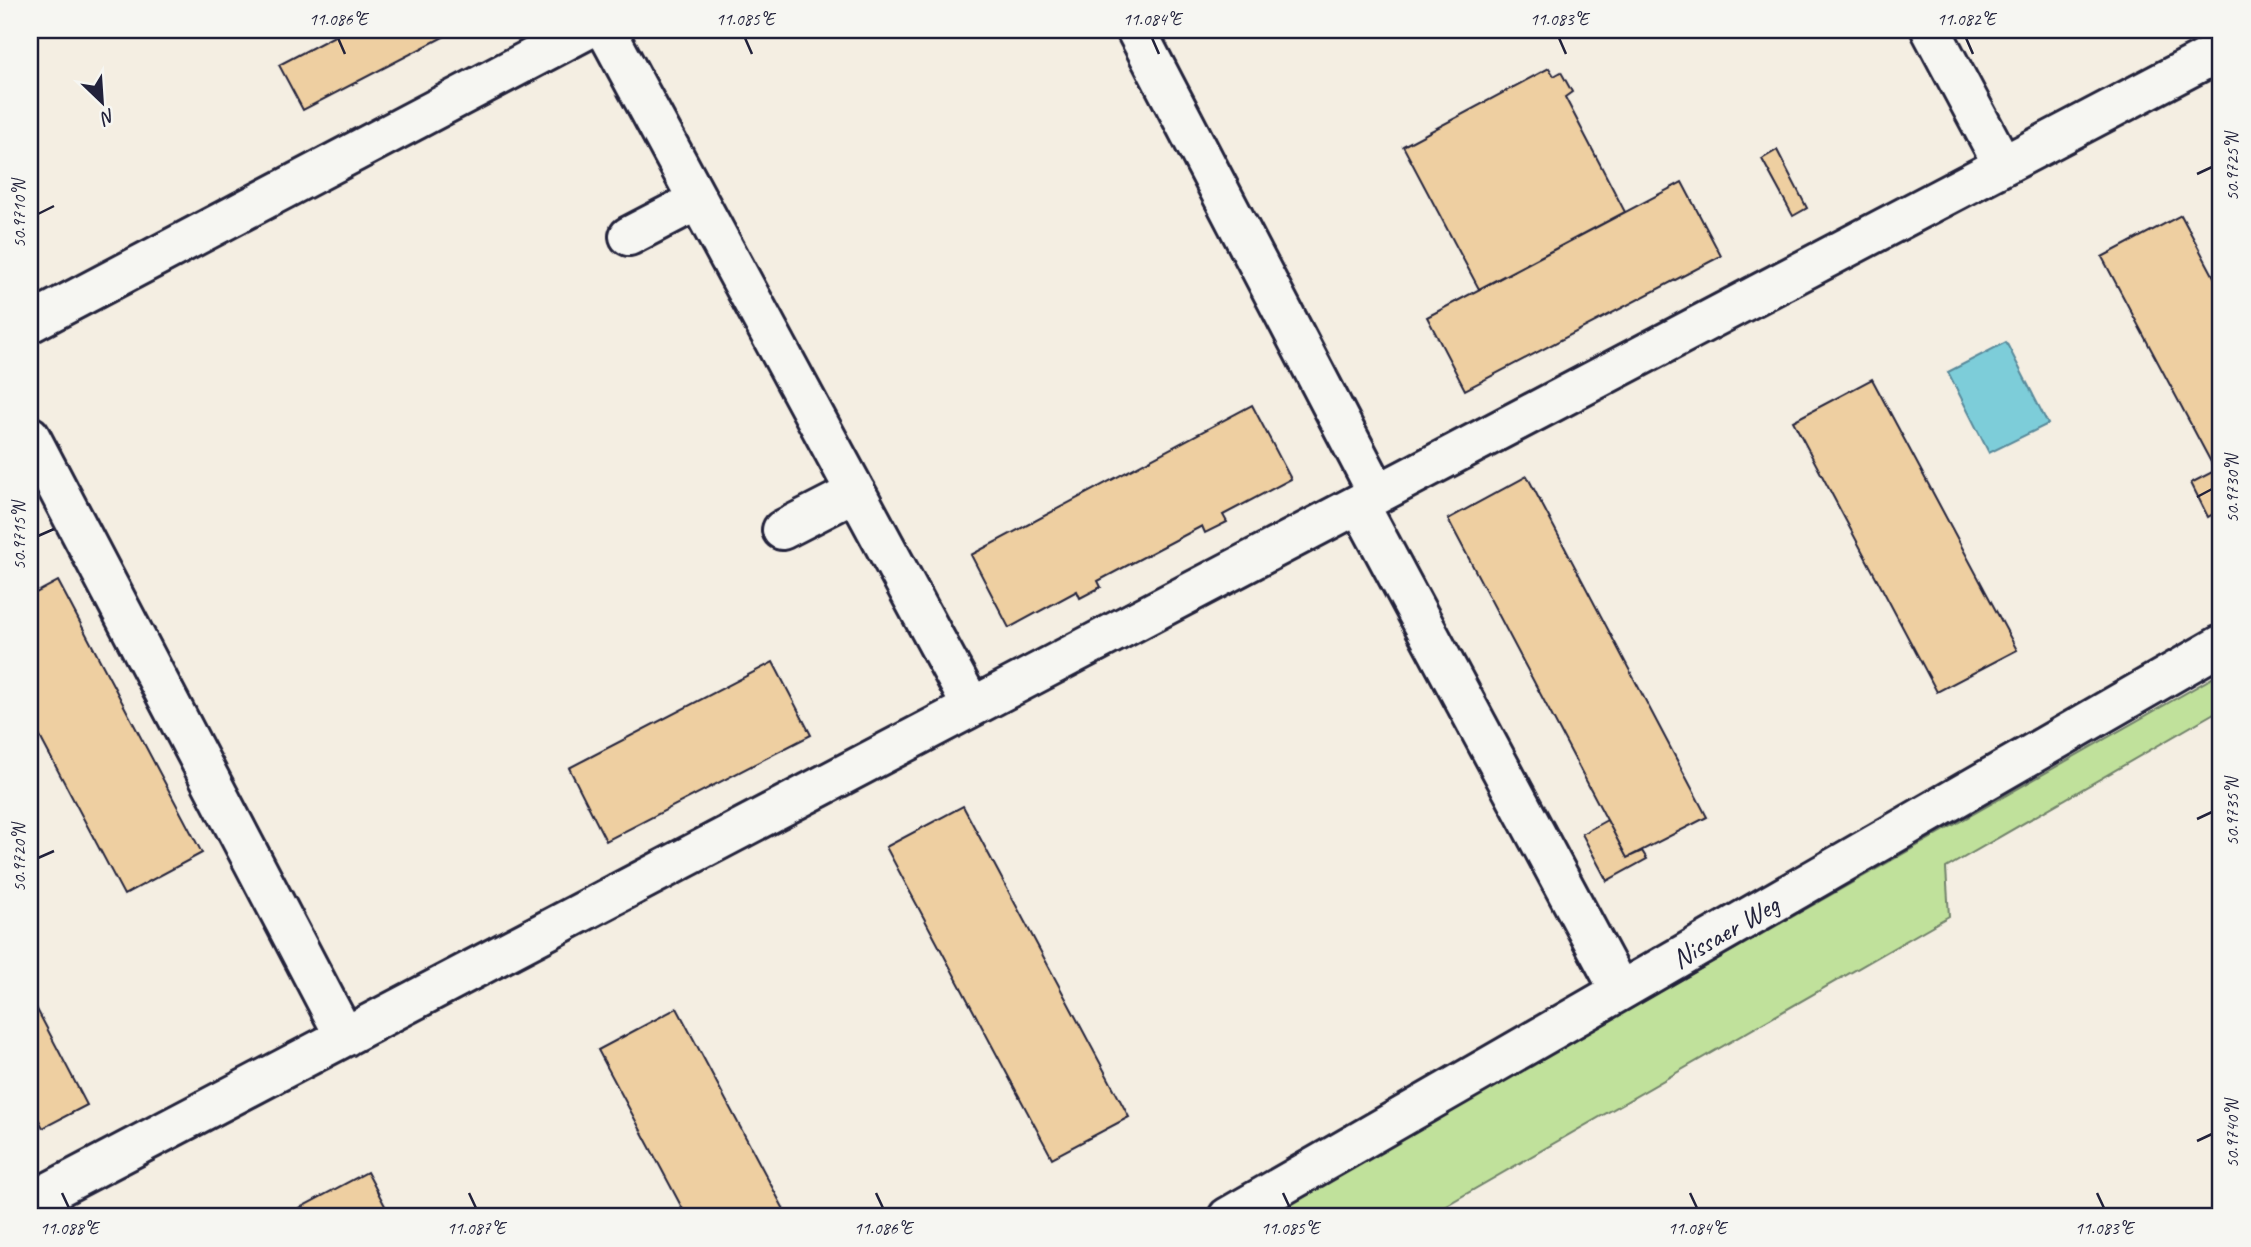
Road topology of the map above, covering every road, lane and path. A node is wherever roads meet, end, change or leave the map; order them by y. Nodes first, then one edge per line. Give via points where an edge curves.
1 (586, 30) edge
2 (606, 30) edge
3 (1136, 30) edge
4 (1931, 30) edge
5 (2221, 51) edge
6 (2003, 166) junction
7 (698, 200) junction
8 (629, 236) dead end
9 (30, 323) edge
10 (30, 436) edge
11 (856, 492) junction
12 (1368, 499) junction
13 (782, 530) dead end
14 (2221, 645) edge
15 (972, 707) junction
16 (1620, 991) junction
17 (345, 1037) junction
18 (30, 1202) edge
19 (1228, 1217) edge

1 - 9 street
2 - 7 street
3 - 12 street
4 - 6 street
5 - 6 street
6 - 12 street
7 - 8 street
7 - 11 street
10 - 17 street
11 - 13 street
11 - 15 street
12 - 15 street
12 - 16 street
14 - 16 street, Nissaer Weg
15 - 17 street
16 - 19 street, Nissaer Weg
17 - 18 street

